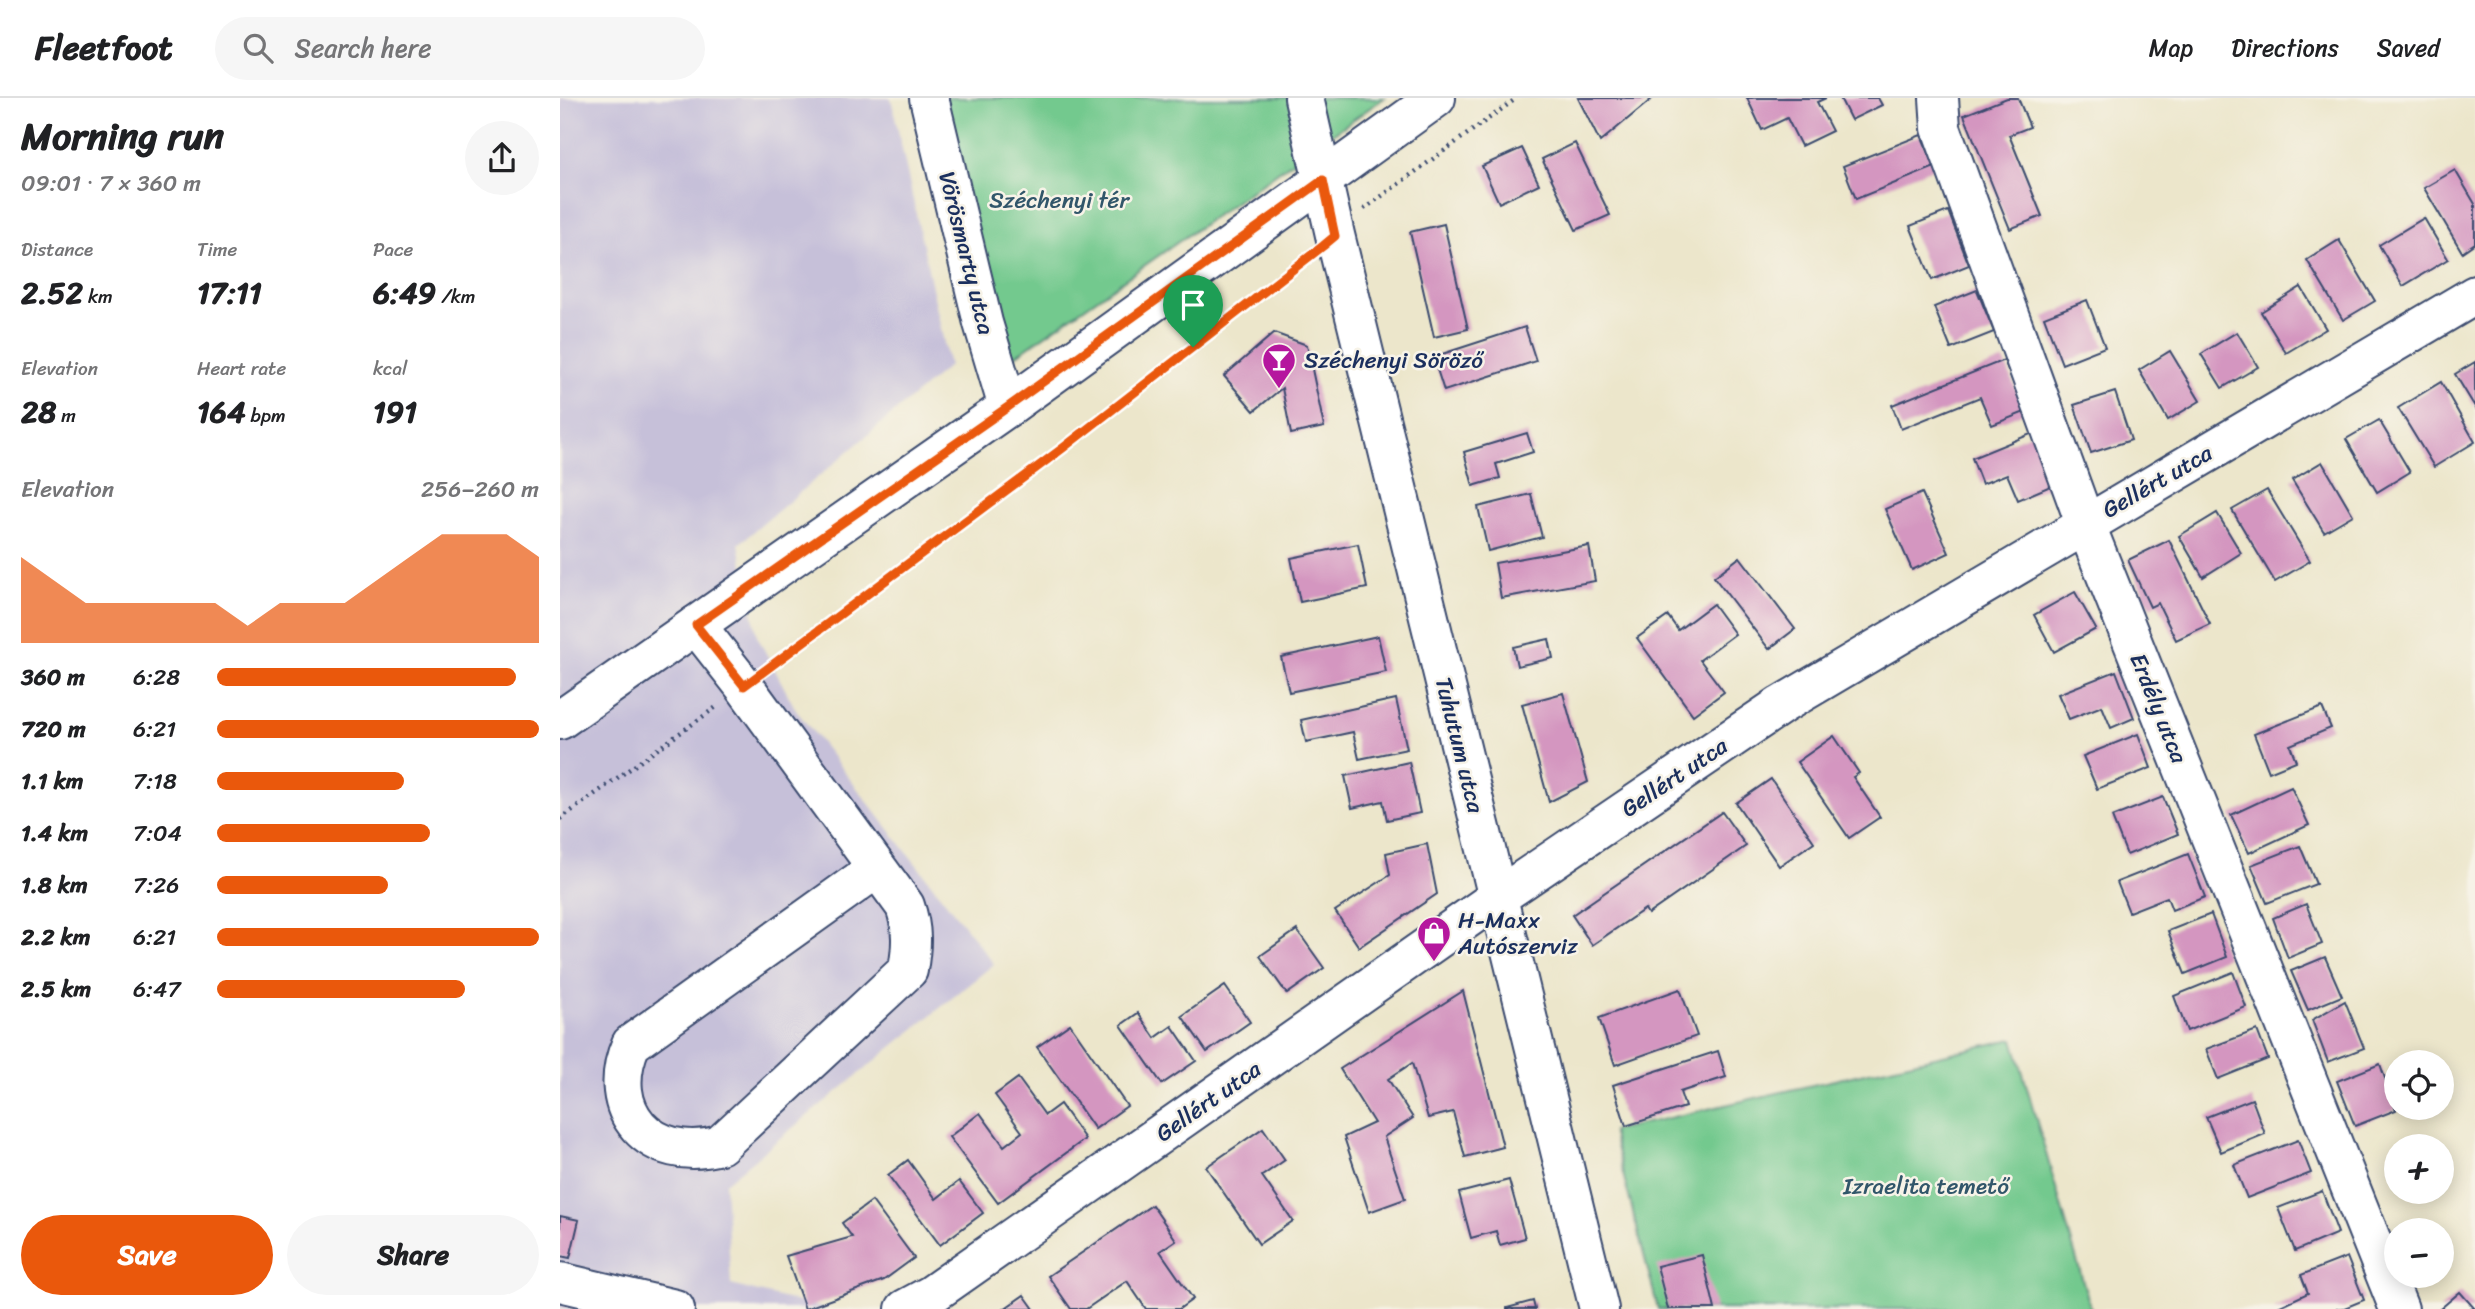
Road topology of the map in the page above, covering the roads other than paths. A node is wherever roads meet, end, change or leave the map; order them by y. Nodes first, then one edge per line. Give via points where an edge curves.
1 (929, 98) edge
2 (1304, 98) edge
3 (1436, 98) edge
4 (1938, 99) edge
5 (1323, 180) junction
6 (2475, 295) edge
7 (1008, 407) junction
8 (2085, 523) junction
9 (696, 625) junction
10 (560, 720) edge
11 (876, 869) junction
12 (1498, 897) junction
13 (560, 1282) edge
14 (675, 1309) edge
15 (905, 1309) edge
16 (1599, 1309) edge
17 (2399, 1309) edge

1 - 7 street, Vörösmarty utca
2 - 5 street, Tuhutum utca
3 - 5 street
4 - 8 street, Erdély utca via 1941,128
5 - 7 street
5 - 12 street, Tuhutum utca
6 - 8 street, Gellért utca
7 - 9 street
8 - 12 street, Gellért utca via 1781,705
8 - 17 street, Erdély utca
9 - 10 street
9 - 11 street
11 - 11 street via 905,906 911,924 908,970 720,1145 678,1150 653,1141 628,1110 621,1088 622,1065 631,1044
12 - 15 street, Gellért utca
12 - 16 street, Tuhutum utca
13 - 14 street

